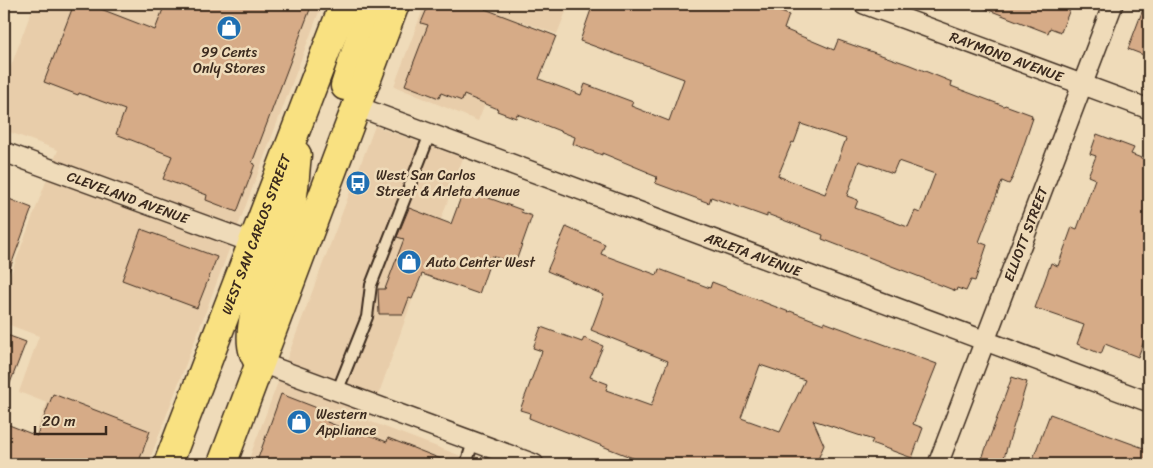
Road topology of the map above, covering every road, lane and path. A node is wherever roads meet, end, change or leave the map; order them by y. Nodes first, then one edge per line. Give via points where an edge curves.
1 (344, 4) edge
2 (372, 4) edge
3 (395, 4) edge
4 (864, 4) edge
5 (1112, 4) edge
6 (1082, 85) junction
7 (356, 106) junction
8 (1149, 109) edge
9 (300, 119) junction
10 (430, 134) junction
11 (4, 152) edge
12 (326, 191) junction
13 (253, 243) junction
14 (986, 340) junction
15 (259, 362) junction
16 (337, 392) junction
17 (1149, 402) edge
18 (473, 442) junction
19 (168, 464) edge
20 (222, 464) edge
21 (466, 464) edge
22 (531, 464) edge
23 (938, 464) edge

1 - 9 main road, WEST SAN CARLOS STREET
2 - 12 main road via 336,113
3 - 7 main road
4 - 6 street, RAYMOND AVENUE
5 - 6 street, ELLIOTT STREET
6 - 8 street, RAYMOND AVENUE
6 - 14 street, ELLIOTT STREET
7 - 10 street, ARLETA AVENUE
7 - 12 main road
9 - 13 main road, WEST SAN CARLOS STREET
9 - 15 main road via 292,202 253,315 251,340 254,356
10 - 14 street, ARLETA AVENUE
10 - 16 lane via 371,285 367,317
11 - 13 street, CLEVELAND AVENUE
12 - 15 main road
13 - 19 main road, WEST SAN CARLOS STREET
14 - 17 street, ARLETA AVENUE
14 - 23 street, ELLIOTT STREET
15 - 16 street
15 - 20 main road
16 - 18 street
18 - 21 lane
18 - 22 street

